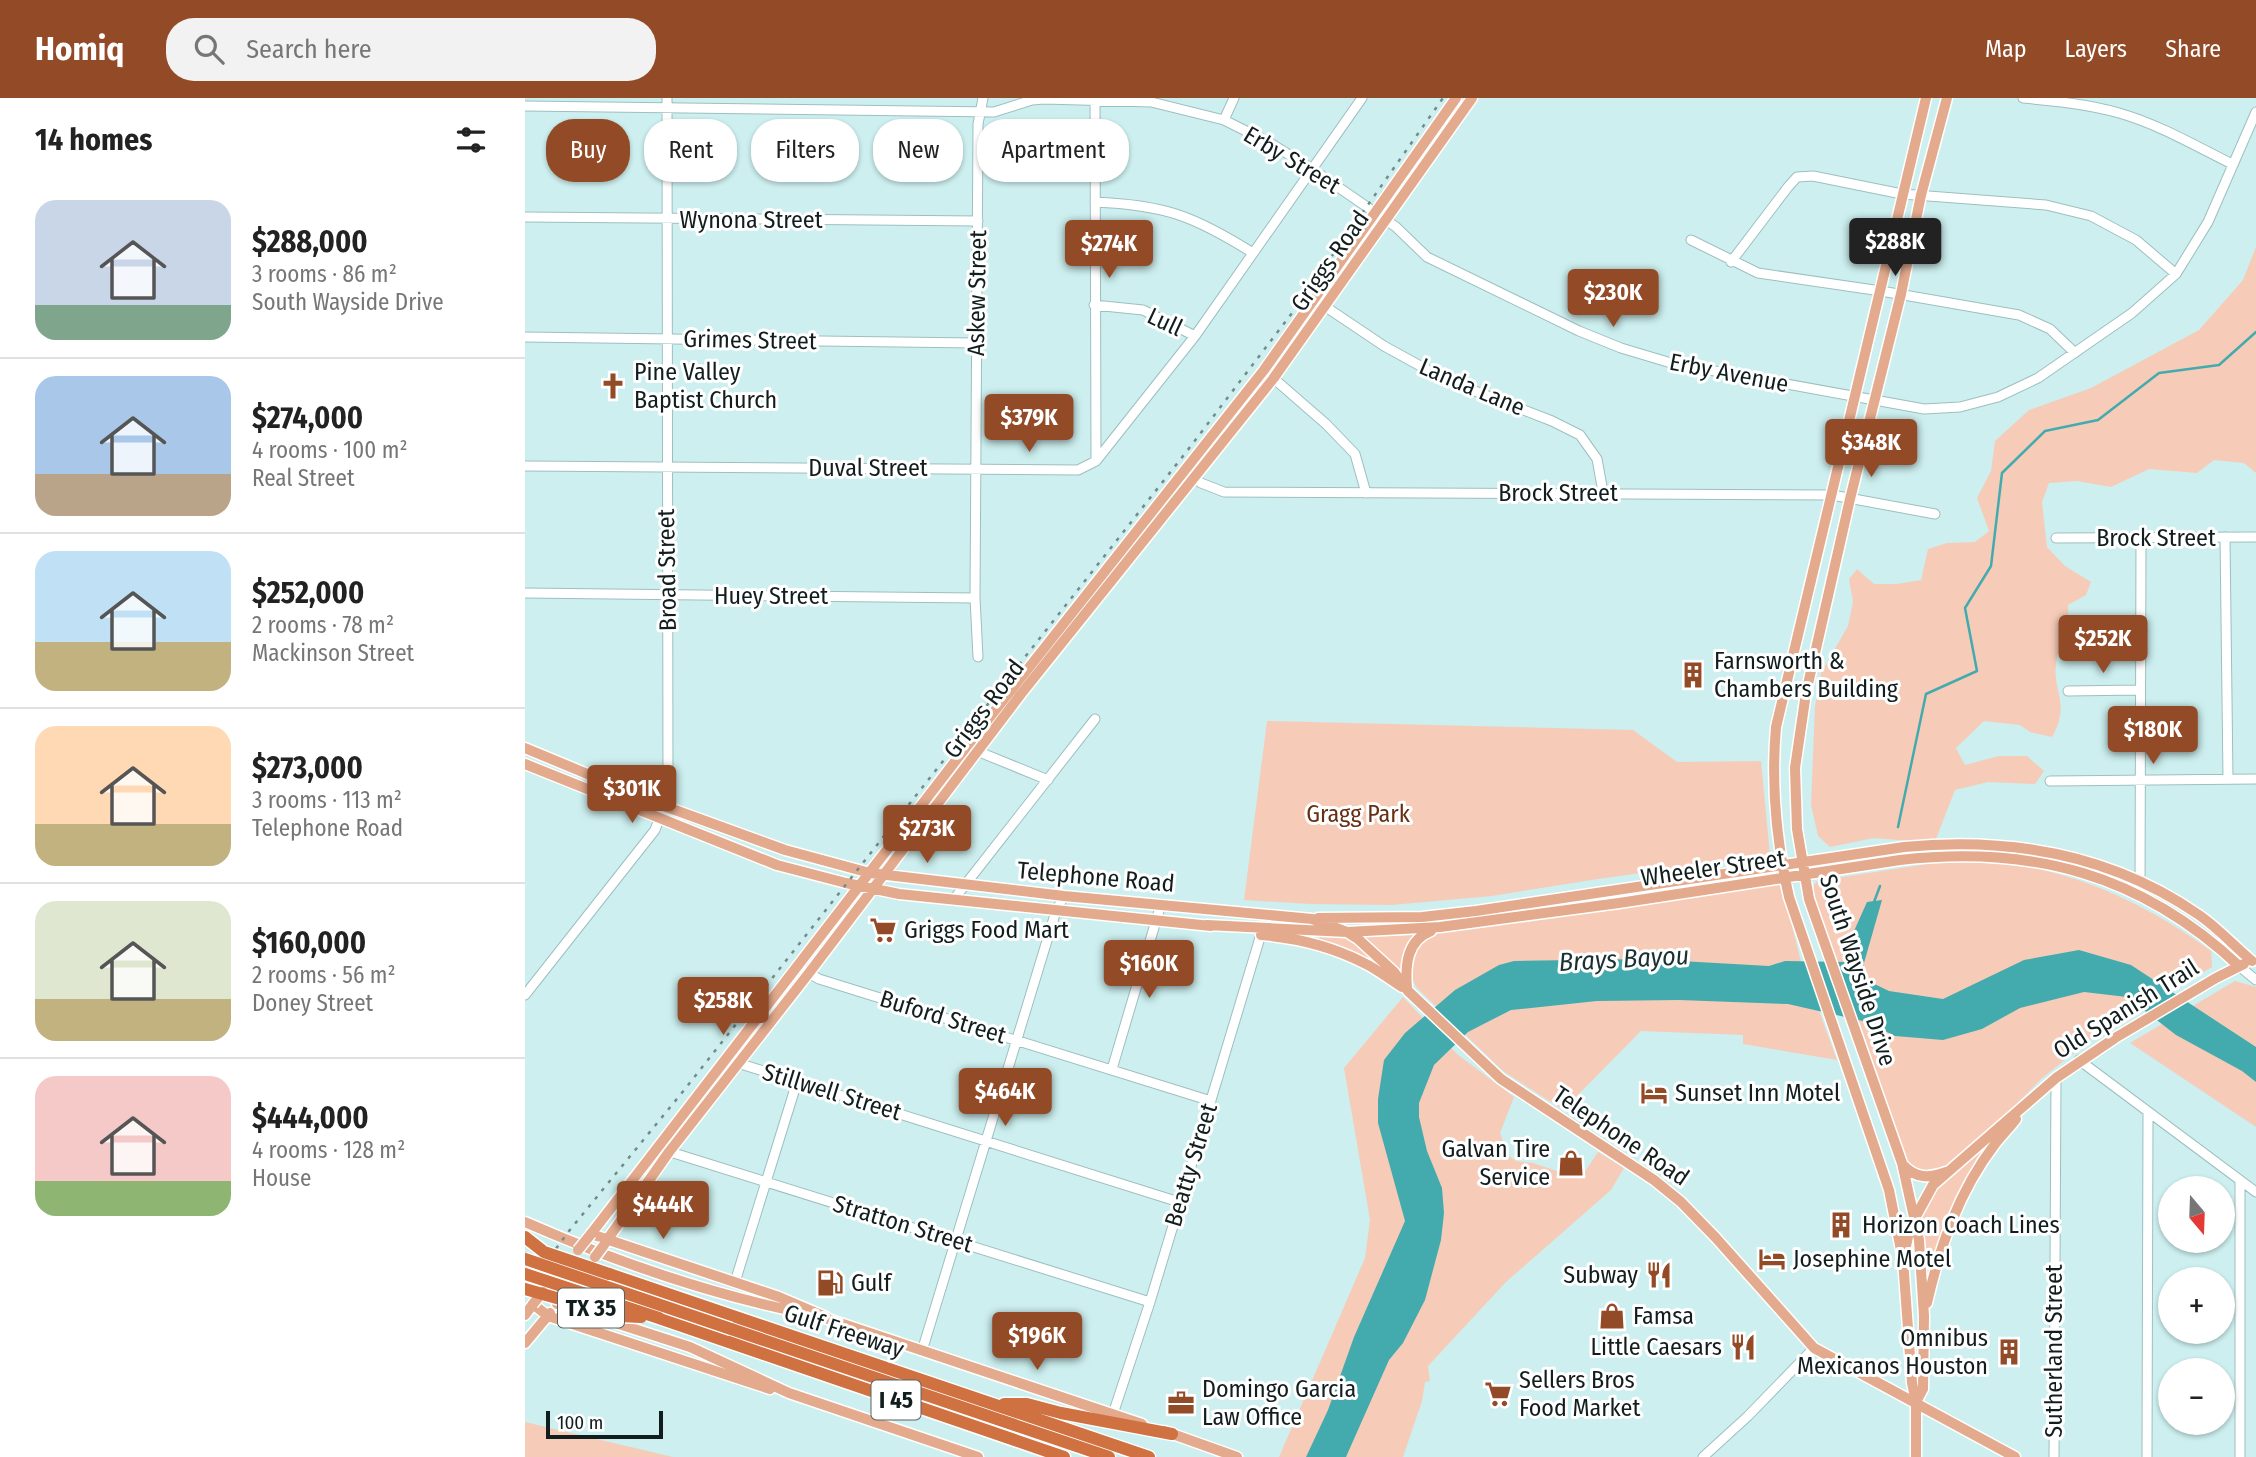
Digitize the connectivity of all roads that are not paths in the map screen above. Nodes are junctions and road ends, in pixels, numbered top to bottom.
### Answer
1 (983, 98) edge
2 (1234, 98) edge
3 (1361, 98) edge
4 (1456, 98) edge
5 (1472, 98) edge
6 (1926, 98) edge
7 (1947, 98) edge
8 (2023, 98) edge
9 (1094, 99) edge
10 (667, 103) edge
11 (525, 106) edge
12 (980, 111) junction
13 (2256, 112) edge
14 (1224, 120) junction
15 (2232, 164) junction
16 (1312, 169) junction
17 (1902, 194) junction
18 (1921, 195) junction
19 (1095, 202) junction
20 (1380, 216) junction
21 (525, 217) edge
22 (666, 219) junction
23 (978, 221) junction
24 (1691, 240) dead end
25 (1253, 253) junction
26 (1731, 262) junction
27 (2176, 274) junction
28 (1881, 291) junction
29 (1901, 294) junction
30 (1314, 299) junction
31 (1094, 305) junction
32 (1325, 306) junction
33 (1195, 336) junction
34 (525, 337) edge
35 (667, 339) junction
36 (976, 343) junction
37 (2075, 353) junction
38 (1263, 370) junction
39 (1273, 379) junction
40 (1856, 398) junction
41 (1874, 401) junction
42 (1096, 461) junction
43 (525, 466) edge
44 (666, 467) junction
45 (977, 469) junction
46 (1185, 472) junction
47 (1195, 479) junction
48 (1603, 492) junction
49 (1366, 493) junction
50 (1832, 495) junction
51 (1850, 499) junction
52 (1935, 514) dead end
53 (2225, 537) junction
54 (2256, 537) edge
55 (2056, 538) dead end
56 (2141, 538) junction
57 (525, 593) edge
58 (667, 596) junction
59 (975, 598) junction
60 (978, 657) dead end
61 (2139, 690) junction
62 (2067, 691) dead end
63 (1095, 719) dead end
64 (525, 748) edge
65 (973, 749) junction
66 (525, 764) edge
67 (1773, 768) junction
68 (1795, 768) junction
69 (2228, 779) junction
70 (2256, 779) edge
71 (1048, 780) junction
72 (2050, 780) dead end
73 (2140, 781) junction
74 (664, 806) junction
75 (659, 819) junction
76 (1940, 850) junction
77 (2049, 851) junction
78 (1802, 863) junction
79 (2048, 863) junction
80 (1782, 865) junction
81 (870, 873) junction
82 (884, 875) junction
83 (1804, 876) junction
84 (1784, 879) junction
85 (2140, 881) junction
86 (966, 885) junction
87 (859, 887) junction
88 (873, 889) junction
89 (2140, 895) junction
90 (1064, 896) junction
91 (954, 899) junction
92 (1161, 904) junction
93 (1056, 911) junction
94 (1267, 914) junction
95 (1312, 919) junction
96 (1157, 922) junction
97 (1440, 927) junction
98 (1262, 931) junction
99 (1347, 932) junction
100 (2254, 961) edge
101 (2239, 966) junction
102 (797, 967) junction
103 (809, 973) junction
104 (2256, 980) edge
105 (1408, 990) junction
106 (525, 995) edge
107 (1017, 1039) junction
108 (725, 1059) junction
109 (2079, 1060) junction
110 (739, 1063) junction
111 (1112, 1069) junction
112 (2056, 1078) junction
113 (797, 1082) junction
114 (1211, 1101) junction
115 (2025, 1107) junction
116 (2148, 1113) junction
117 (986, 1139) junction
118 (656, 1147) junction
119 (669, 1152) junction
120 (1902, 1163) junction
121 (1948, 1171) junction
122 (766, 1181) junction
123 (2240, 1182) junction
124 (2256, 1192) edge
125 (1179, 1202) junction
126 (1914, 1218) junction
127 (525, 1222) edge
128 (591, 1234) junction
129 (525, 1237) edge
130 (956, 1240) junction
131 (606, 1242) junction
132 (525, 1246) edge
133 (544, 1252) junction
134 (525, 1259) edge
135 (1903, 1260) junction
136 (525, 1274) edge
137 (734, 1282) junction
138 (525, 1291) edge
139 (1150, 1301) junction
140 (533, 1304) junction
141 (550, 1313) junction
142 (525, 1315) edge
143 (1924, 1316) junction
144 (826, 1317) junction
145 (659, 1318) junction
146 (732, 1329) junction
147 (525, 1343) edge
148 (1814, 1348) junction
149 (922, 1350) junction
150 (789, 1393) junction
151 (1916, 1402) junction
152 (995, 1404) junction
153 (1113, 1414) junction
154 (1172, 1434) junction
155 (978, 1457) edge
156 (1064, 1457) edge
157 (1109, 1457) edge
158 (1149, 1457) edge
159 (1237, 1457) edge
160 (1703, 1457) edge
161 (1916, 1457) edge
162 (2015, 1457) edge
163 (2054, 1457) edge
164 (2147, 1457) edge
165 (2240, 1457) edge

1 - 12 street, Askew Street
2 - 14 street
3 - 16 street
4 - 20 main road, Griggs Road
5 - 20 main road, Griggs Road
6 - 17 main road, South Wayside Drive
7 - 18 main road, South Wayside Drive
8 - 15 street
9 - 12 street, Erby Street
9 - 14 street, Erby Street
9 - 19 street
10 - 11 street, Erby Street
10 - 12 street, Erby Street
10 - 22 street, Broad Street
12 - 23 street, Askew Street
13 - 15 street, Erby Avenue
14 - 16 street, Erby Street
15 - 27 street, Erby Avenue
16 - 20 street, Erby Street
16 - 25 street
17 - 18 street
17 - 26 street
17 - 28 main road, South Wayside Drive
18 - 27 street
18 - 29 main road, South Wayside Drive
19 - 25 street
19 - 31 street
20 - 30 main road, Griggs Road
20 - 32 main road, Griggs Road
20 - 40 street, Erby Avenue
21 - 22 street, Wynona Street
22 - 23 street, Wynona Street
22 - 35 street, Broad Street
23 - 36 street, Askew Street
24 - 26 street
25 - 33 street
26 - 28 street
27 - 37 street, Erby Avenue
28 - 29 street
28 - 40 main road, South Wayside Drive
29 - 37 street
29 - 41 main road, South Wayside Drive
30 - 32 street, Landa Lane
30 - 38 main road, Griggs Road
31 - 33 street, Lull
31 - 42 street
32 - 39 main road, Griggs Road
32 - 48 street, Landa Lane
33 - 42 street
34 - 35 street, Grimes Street
35 - 36 street, Grimes Street
35 - 44 street, Broad Street
36 - 45 street, Askew Street
37 - 41 street, Erby Avenue
38 - 39 street
38 - 46 main road, Griggs Road
39 - 47 main road, Griggs Road
39 - 49 street
40 - 41 street, Erby Avenue
40 - 50 main road, South Wayside Drive
41 - 51 main road, South Wayside Drive
42 - 45 street, Duval Street
43 - 44 street, Duval Street
44 - 45 street, Duval Street
44 - 58 street, Broad Street
45 - 59 street, Askew Street
46 - 47 street, Brock Street
46 - 65 main road, Griggs Road
47 - 49 street, Brock Street
47 - 65 main road, Griggs Road
48 - 49 street, Brock Street
48 - 50 street, Brock Street
50 - 51 street, Brock Street
50 - 67 main road, South Wayside Drive
51 - 52 street, Brock Street
51 - 68 main road, South Wayside Drive
53 - 54 street, Brock Street
53 - 56 street, Brock Street
53 - 69 street
55 - 56 street, Brock Street
56 - 61 street
57 - 58 street, Huey Street
58 - 59 street, Huey Street
58 - 74 street, Broad Street
59 - 60 street, Askew Street
61 - 62 street
61 - 73 street
63 - 71 street
64 - 74 main road, Telephone Road
65 - 71 street
65 - 81 main road, Griggs Road
65 - 82 main road, Griggs Road
66 - 75 main road, Telephone Road
67 - 68 main road
67 - 80 main road, South Wayside Drive
68 - 78 main road, South Wayside Drive
69 - 70 street
69 - 73 street
71 - 86 street
72 - 73 street
73 - 85 street
74 - 75 street, Broad Street
74 - 81 main road, Telephone Road
75 - 87 main road, Telephone Road
75 - 106 street, Broad Street
76 - 77 main road, Wheeler Street
76 - 78 main road, Wheeler Street
76 - 79 main road, Wheeler Street
76 - 83 main road, Wheeler Street
77 - 79 main road
77 - 85 main road, Wheeler Street
78 - 80 main road, Wheeler Street
78 - 83 main road, South Wayside Drive
79 - 89 main road, Wheeler Street
80 - 84 main road, South Wayside Drive
80 - 95 main road, Wheeler Street
81 - 82 main road, Telephone Road
81 - 87 main road, Griggs Road
82 - 86 main road, Telephone Road
82 - 88 main road, Griggs Road
83 - 84 main road, Wheeler Street
83 - 120 main road, South Wayside Drive
84 - 97 main road, Wheeler Street
84 - 135 main road, South Wayside Drive
85 - 89 street
85 - 100 main road, Wheeler Street
86 - 90 main road, Telephone Road
86 - 91 street
87 - 88 main road, Telephone Road
87 - 102 main road, Griggs Road
88 - 91 main road, Telephone Road
88 - 103 main road, Griggs Road
89 - 101 main road, Wheeler Street
90 - 92 main road, Telephone Road
90 - 93 street
91 - 93 main road, Telephone Road
92 - 94 main road, Telephone Road
92 - 96 street
93 - 96 main road, Telephone Road
93 - 107 street
94 - 95 main road, Telephone Road
94 - 98 street, Beatty Street
95 - 99 main road, Telephone Road
96 - 98 main road, Telephone Road
96 - 111 street
97 - 99 main road, Wheeler Street
97 - 105 main road
98 - 99 main road, Wheeler Street
98 - 105 main road, Telephone Road
98 - 114 street, Beatty Street
99 - 105 main road, Telephone Road
100 - 101 main road, Old Spanish Trail
101 - 104 street
101 - 109 main road, Old Spanish Trail
102 - 103 street, Buford Street
102 - 108 main road, Griggs Road
103 - 107 street, Buford Street
103 - 110 main road, Griggs Road
105 - 148 main road, Telephone Road
107 - 111 street, Buford Street
107 - 117 street
108 - 110 street, Stillwell Street
108 - 118 main road, Griggs Road
109 - 112 main road, Old Spanish Trail
109 - 116 street
110 - 113 street, Stillwell Street
110 - 119 main road, Griggs Road
111 - 114 street, Buford Street
112 - 115 main road, Old Spanish Trail
112 - 163 street, Sutherland Street
113 - 117 street, Stillwell Street
113 - 122 street
114 - 125 street, Beatty Street
115 - 121 main road, Old Spanish Trail
115 - 143 main road, Old Spanish Trail
116 - 123 street
116 - 164 street
117 - 125 street, Stillwell Street
117 - 130 street
118 - 119 street, Stratton Street
118 - 128 main road, Griggs Road
119 - 122 street, Stratton Street
119 - 131 main road, Griggs Road
120 - 121 main road
120 - 126 main road, South Wayside Drive
121 - 126 main road, Old Spanish Trail
122 - 130 street, Stratton Street
122 - 137 street
123 - 124 street
123 - 165 street
125 - 139 street, Beatty Street
126 - 135 main road, Old Spanish Trail
126 - 143 main road, South Wayside Drive
127 - 144 main road
128 - 131 main road
128 - 140 main road, Griggs Road, bridge
129 - 133 highway
130 - 139 street, Stratton Street
130 - 149 street
131 - 137 main road
131 - 141 main road, Griggs Road, bridge
132 - 133 highway, Gulf Freeway / I 45
133 - 146 highway, Gulf Freeway / I 45, bridge
134 - 146 highway, Gulf Freeway, bridge
135 - 151 main road, South Wayside Drive
136 - 145 highway, Gulf Freeway / I 45, bridge
137 - 144 main road
138 - 145 highway, TX 35, bridge
138 - 150 main road
139 - 153 street, Beatty Street
140 - 141 main road
140 - 142 main road, Griggs Road
141 - 147 main road, Griggs Road
141 - 150 main road
143 - 151 main road, South Wayside Drive
144 - 149 main road
145 - 146 highway, Gulf Freeway / I 45
146 - 152 highway, Gulf Freeway / I 45
146 - 156 highway, Gulf Freeway / I 45
146 - 157 highway, Gulf Freeway
148 - 151 main road, Telephone Road
148 - 160 street
149 - 153 main road
150 - 155 main road
151 - 161 main road, South Wayside Drive
151 - 162 main road, Telephone Road
152 - 154 highway
152 - 158 highway, Gulf Freeway / I 45
153 - 154 main road
154 - 159 main road

